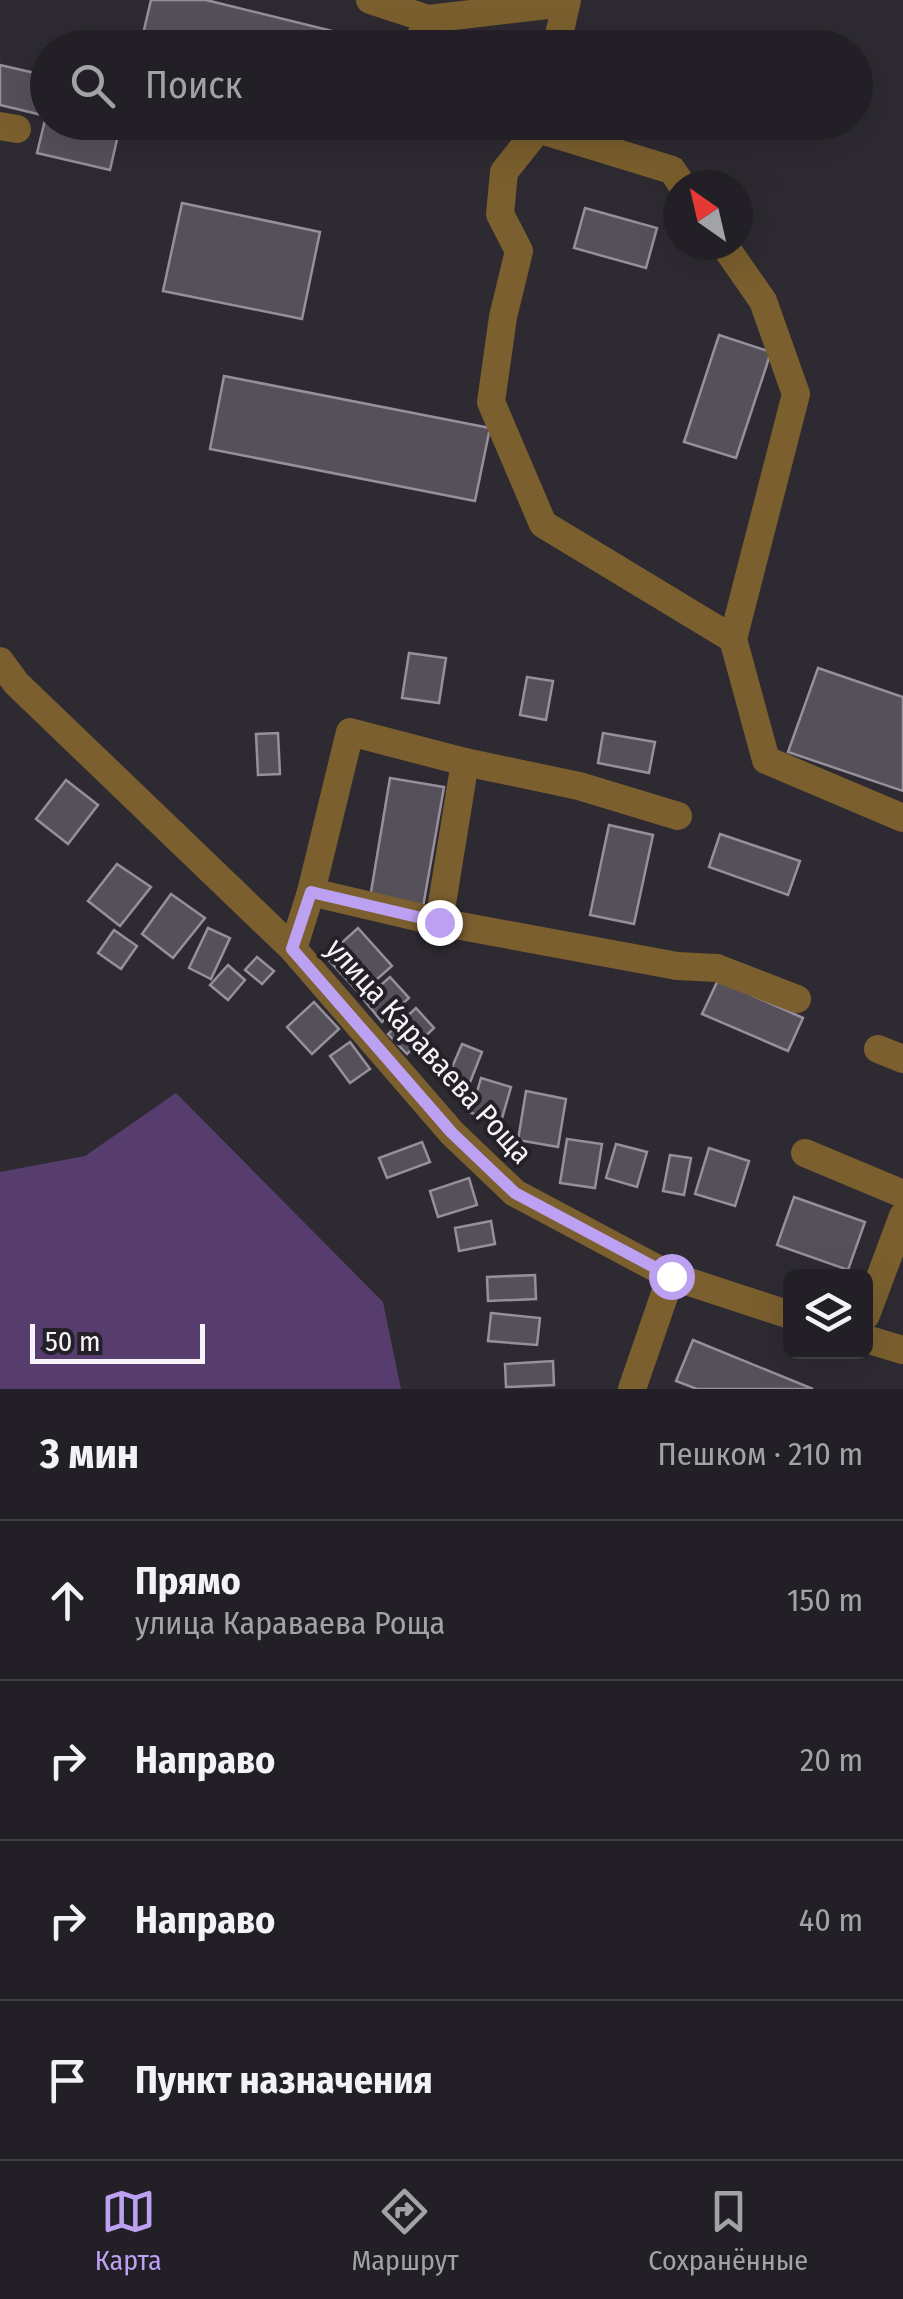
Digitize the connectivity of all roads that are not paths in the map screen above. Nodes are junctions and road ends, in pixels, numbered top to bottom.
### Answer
1 (370, 0) edge
2 (566, 1) edge
3 (428, 20) junction
4 (424, 30) edge
5 (560, 30) edge
6 (528, 140) edge
7 (581, 140) edge
8 (672, 170) edge
9 (734, 260) edge
10 (733, 639) junction
11 (0, 661) edge
12 (465, 762) junction
13 (678, 816) dead end
14 (903, 818) edge
15 (311, 892) junction
16 (439, 922) junction
17 (292, 949) junction
18 (797, 999) dead end
19 (805, 1153) dead end
20 (903, 1194) edge
21 (903, 1216) edge
22 (671, 1276) junction
23 (873, 1297) edge
24 (783, 1313) edge
25 (873, 1342) edge
26 (903, 1350) edge
27 (632, 1389) edge

1 - 3 street
2 - 3 street
2 - 5 street
3 - 4 street
6 - 10 street
7 - 8 street
9 - 10 street
10 - 14 street
11 - 17 street, улица Караваева Роща
12 - 13 street
12 - 15 street
12 - 16 street
15 - 16 street
15 - 17 street
16 - 18 street
17 - 22 street, улица Караваева Роща
19 - 20 street
21 - 23 street
22 - 24 street, улица Караваева Роща
22 - 27 street
25 - 26 street

